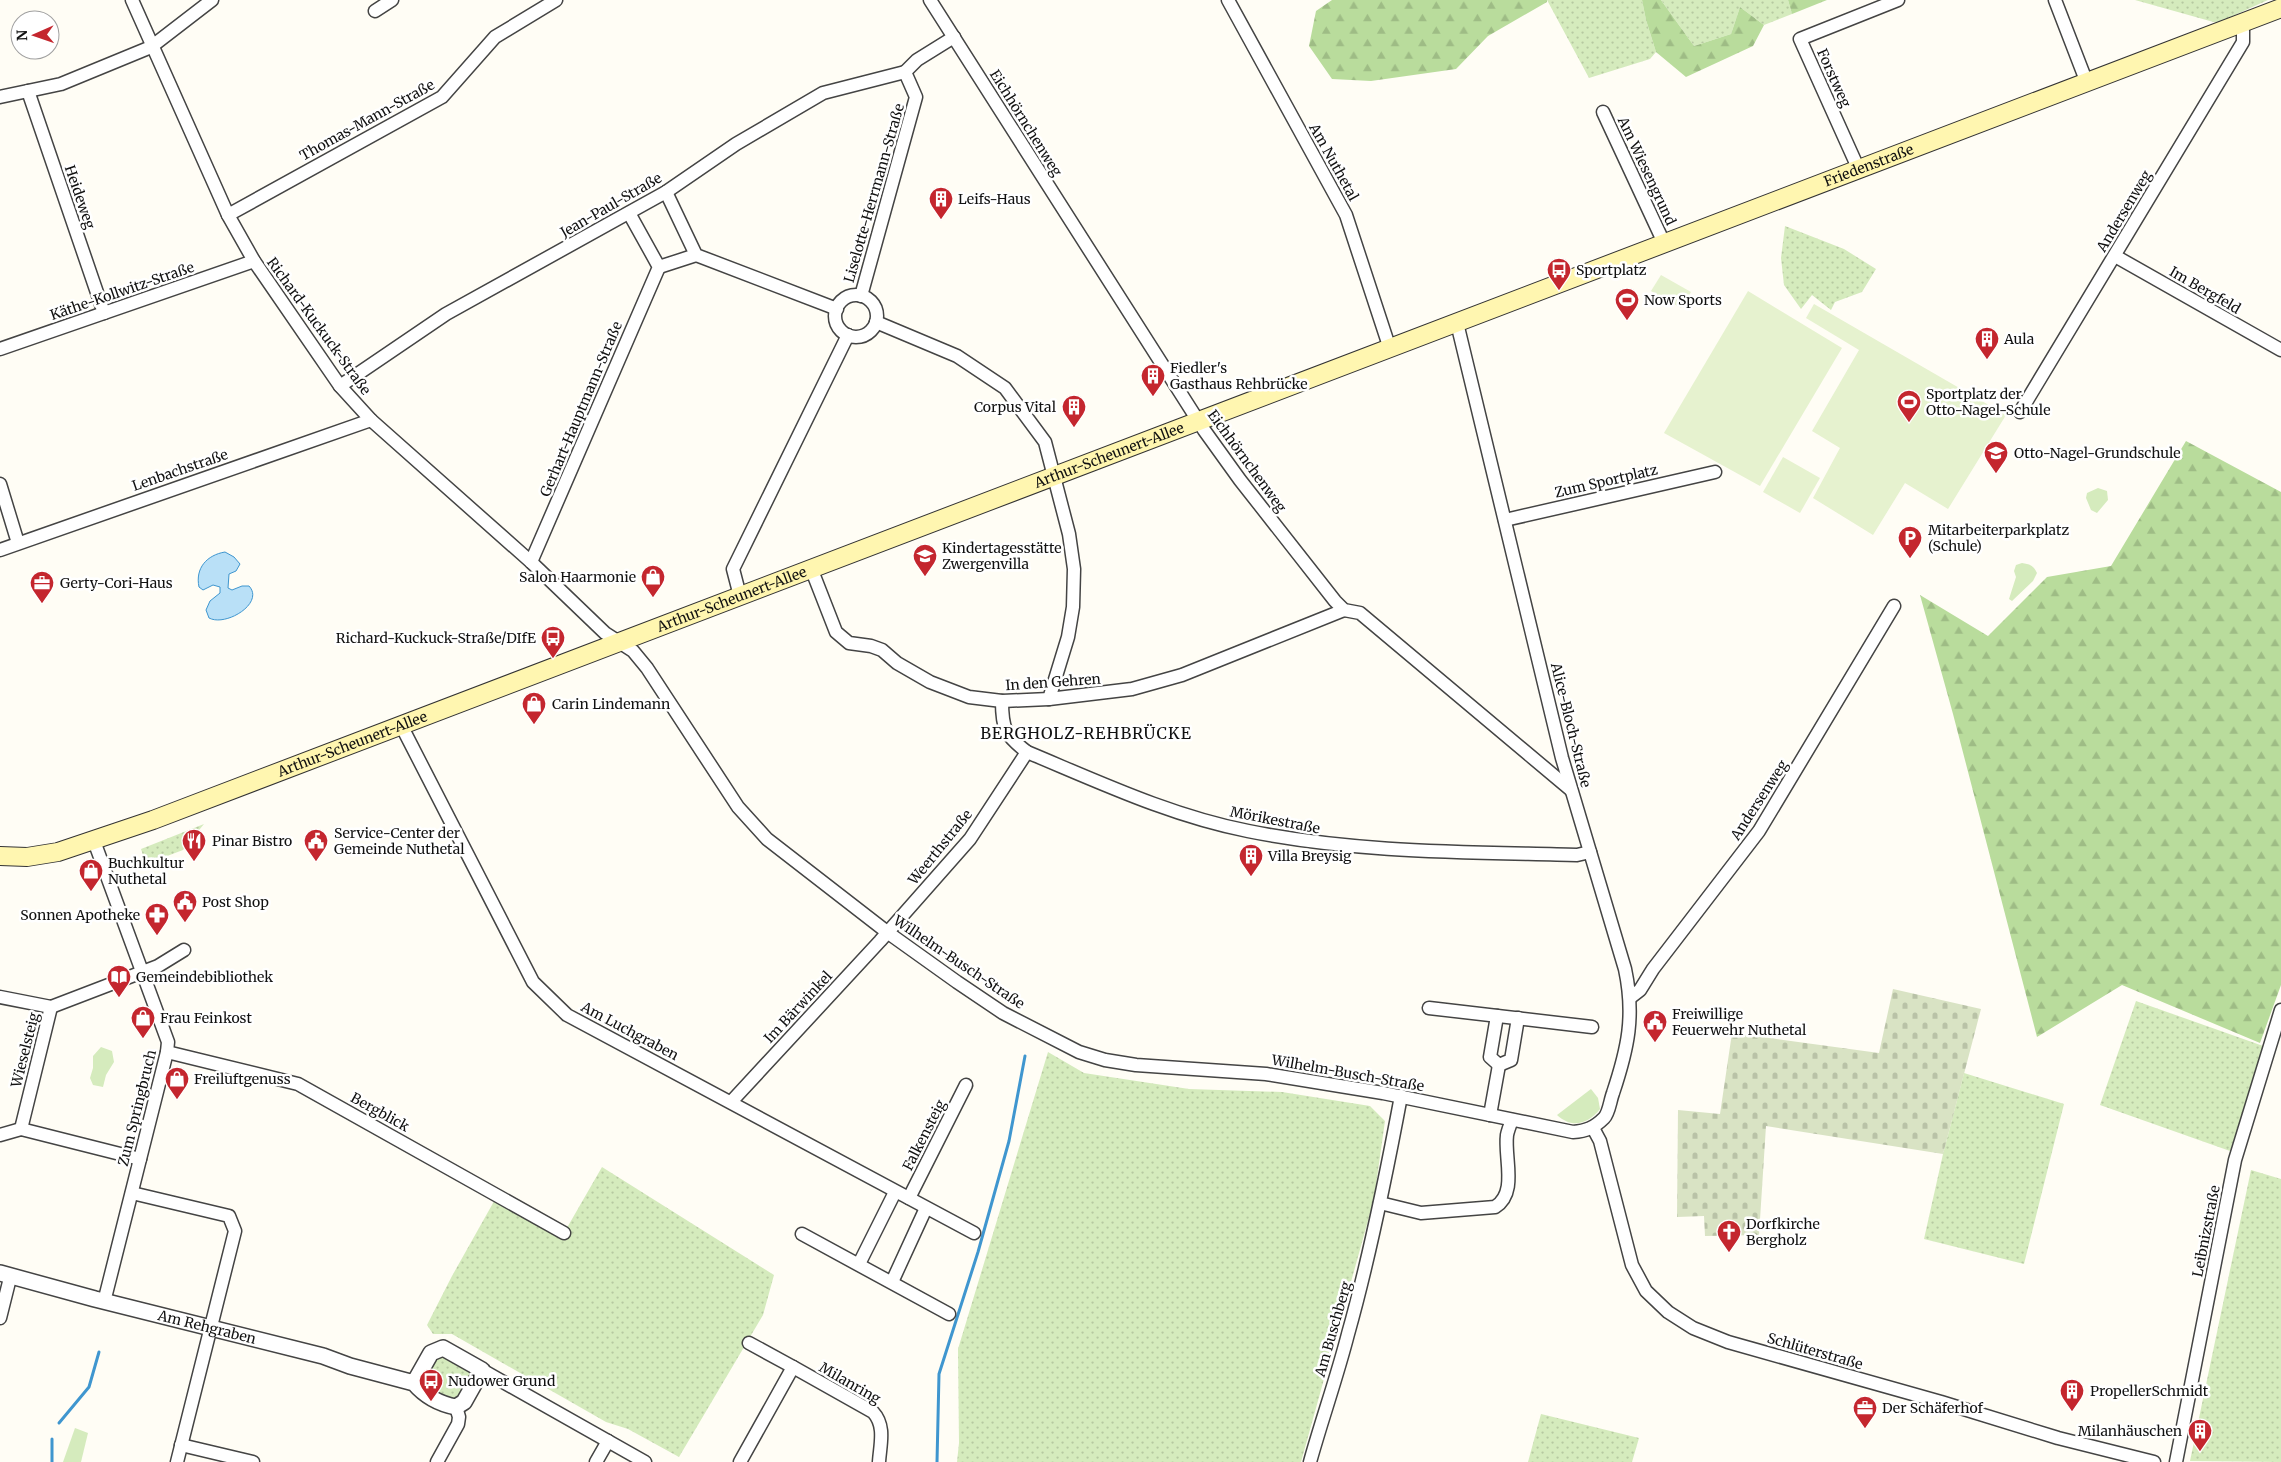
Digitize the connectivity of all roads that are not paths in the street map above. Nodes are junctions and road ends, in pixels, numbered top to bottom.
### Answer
1 (132, 0) edge
2 (212, 0) edge
3 (392, 0) edge
4 (556, 0) edge
5 (930, 0) edge
6 (1228, 0) edge
7 (1898, 0) edge
8 (2055, 0) edge
9 (2281, 8) edge
10 (375, 11) dead end
11 (2240, 24) junction
12 (954, 37) junction
13 (151, 47) junction
14 (905, 72) junction
15 (2087, 83) junction
16 (28, 91) junction
17 (0, 97) edge
18 (1603, 112) dead end
19 (1859, 170) junction
20 (666, 192) junction
21 (629, 213) junction
22 (228, 214) junction
23 (1664, 243) junction
24 (696, 255) junction
25 (2115, 256) junction
26 (254, 261) junction
27 (659, 267) junction
28 (861, 296) junction
29 (837, 309) junction
30 (104, 313) junction
31 (876, 322) junction
32 (1457, 323) junction
33 (848, 335) junction
34 (0, 348) edge
35 (1390, 349) junction
36 (2281, 350) edge
37 (340, 386) junction
38 (2020, 412) dead end
39 (371, 420) junction
40 (1198, 421) junction
41 (1714, 472) dead end
42 (1056, 477) junction
43 (0, 484) edge
44 (1505, 520) junction
45 (18, 543) junction
46 (0, 550) edge
47 (531, 562) junction
48 (811, 568) junction
49 (740, 596) junction
50 (1894, 606) dead end
51 (1344, 610) junction
52 (619, 641) junction
53 (1049, 699) junction
54 (1002, 701) junction
55 (401, 725) junction
56 (1027, 752) junction
57 (1572, 791) junction
58 (94, 842) junction
59 (1590, 852) junction
60 (0, 856) edge
61 (887, 932) junction
62 (184, 950) dead end
63 (143, 972) junction
64 (0, 997) edge
65 (1631, 997) junction
66 (51, 1007) junction
67 (1429, 1008) dead end
68 (2281, 1010) edge
69 (1496, 1016) junction
70 (1518, 1018) junction
71 (1592, 1027) dead end
72 (167, 1052) junction
73 (1499, 1065) junction
74 (966, 1085) dead end
75 (1401, 1096) junction
76 (731, 1102) junction
77 (1490, 1115) junction
78 (1512, 1120) junction
79 (1593, 1128) junction
80 (21, 1129) junction
81 (0, 1135) edge
82 (140, 1159) junction
83 (896, 1192) junction
84 (132, 1193) junction
85 (908, 1198) junction
86 (1380, 1203) junction
87 (926, 1208) junction
88 (564, 1233) dead end
89 (974, 1233) dead end
90 (802, 1234) dead end
91 (859, 1264) junction
92 (5, 1276) edge
93 (892, 1282) junction
94 (104, 1302) junction
95 (949, 1314) dead end
96 (0, 1318) edge
97 (212, 1328) junction
98 (750, 1343) dead end
99 (793, 1367) junction
100 (482, 1370) junction
101 (414, 1383) junction
102 (456, 1407) junction
103 (608, 1440) junction
104 (182, 1445) junction
105 (177, 1462) edge
106 (253, 1462) edge
107 (438, 1462) edge
108 (596, 1462) edge
109 (645, 1462) edge
110 (740, 1462) edge
111 (879, 1462) edge
112 (1310, 1462) edge
113 (2154, 1462) edge
114 (2176, 1462) edge

1 - 13 street, Richard-Kuckuck-Straße
2 - 13 street
3 - 10 street
4 - 22 street, Thomas-Mann-Straße
5 - 12 street, Eichhörnchenweg
6 - 35 street, Am Nuthetal
7 - 19 street, Forstweg
8 - 15 street
9 - 11 main road, Friedenstraße
11 - 15 main road, Friedenstraße
11 - 25 street, Andersenweg
12 - 14 street
12 - 40 street, Eichhörnchenweg
13 - 16 street
13 - 22 street, Richard-Kuckuck-Straße
14 - 20 street, Jean-Paul-Straße
14 - 28 street, Liselotte-Herrmann-Straße
15 - 19 main road, Friedenstraße
16 - 17 street
16 - 30 street, Heideweg
18 - 23 street, Am Wiesengrund
19 - 23 main road, Friedenstraße
20 - 21 street, Jean-Paul-Straße
20 - 24 street
21 - 27 street
21 - 37 street, Jean-Paul-Straße
22 - 26 street, Richard-Kuckuck-Straße
23 - 32 main road, Friedenstraße
24 - 27 street
24 - 29 street
25 - 36 street, Im Bergfeld
25 - 38 street, Andersenweg
26 - 30 street, Käthe-Kollwitz-Straße
26 - 37 street, Richard-Kuckuck-Straße
27 - 47 street, Gerhart-Hauptmann-Straße
28 - 29 street
28 - 31 street
29 - 33 street
30 - 34 street, Käthe-Kollwitz-Straße
31 - 33 street
31 - 42 street
32 - 35 main road, Arthur-Scheunert-Allee
32 - 44 street, Alice-Bloch-Straße
33 - 49 street
35 - 40 main road, Arthur-Scheunert-Allee
37 - 39 street, Richard-Kuckuck-Straße
39 - 45 street, Lenbachstraße
39 - 47 street, Richard-Kuckuck-Straße
40 - 42 main road, Arthur-Scheunert-Allee
40 - 51 street, Eichhörnchenweg
41 - 44 street, Zum Sportplatz
42 - 48 main road, Arthur-Scheunert-Allee
42 - 53 street
43 - 45 street
44 - 57 street, Alice-Bloch-Straße
45 - 46 street, Lenbachstraße
47 - 52 street, Richard-Kuckuck-Straße
48 - 49 main road, Arthur-Scheunert-Allee
48 - 54 street, In den Gehren
49 - 52 main road, Arthur-Scheunert-Allee
50 - 65 street, Andersenweg
51 - 53 street, In den Gehren
51 - 57 street
52 - 55 main road, Arthur-Scheunert-Allee
52 - 61 street, Wilhelm-Busch-Straße
53 - 54 street, In den Gehren
54 - 56 street, Mörikestraße
55 - 58 main road, Arthur-Scheunert-Allee
55 - 76 street, Am Luchgraben
56 - 59 street, Mörikestraße
56 - 61 street, Weerthstraße
57 - 59 street, Alice-Bloch-Straße
58 - 60 main road, Arthur-Scheunert-Allee
58 - 63 street, Zum Springbruch
59 - 65 street, Alice-Bloch-Straße
61 - 75 street, Wilhelm-Busch-Straße
61 - 76 street, Im Bärwinkel
62 - 63 street
63 - 66 street
63 - 72 street, Zum Springbruch
64 - 66 street
65 - 79 street, Alice-Bloch-Straße
66 - 80 street, Wieselsteig
67 - 69 street
68 - 114 street, Leibnizstraße
69 - 70 street
69 - 73 street
70 - 71 street
70 - 73 street
72 - 82 street, Zum Springbruch
72 - 88 street, Bergblick
73 - 77 street
74 - 85 street, Falkensteig
75 - 77 street, Wilhelm-Busch-Straße
75 - 86 street, Am Buschberg
76 - 83 street, Am Luchgraben
77 - 78 street, Wilhelm-Busch-Straße
78 - 79 street, Wilhelm-Busch-Straße
78 - 86 street
79 - 113 street, Schlüterstraße
80 - 81 street
80 - 82 street
82 - 84 street, Zum Springbruch
83 - 85 street, Am Luchgraben
83 - 91 street
84 - 94 street, Zum Springbruch
84 - 97 street
85 - 87 street, Am Luchgraben
86 - 112 street, Am Buschberg
87 - 89 street, Am Luchgraben
87 - 93 street
90 - 91 street
91 - 93 street
92 - 94 street, Am Rehgraben
92 - 96 street
93 - 95 street
94 - 97 street, Am Rehgraben
97 - 101 street, Am Rehgraben
97 - 104 street
98 - 99 street, Milanring
99 - 110 street
99 - 111 street, Milanring
100 - 101 street
100 - 102 street
100 - 103 street
101 - 102 street, Am Rehgraben
102 - 107 street
103 - 108 street
103 - 109 street
104 - 105 street
104 - 106 street

